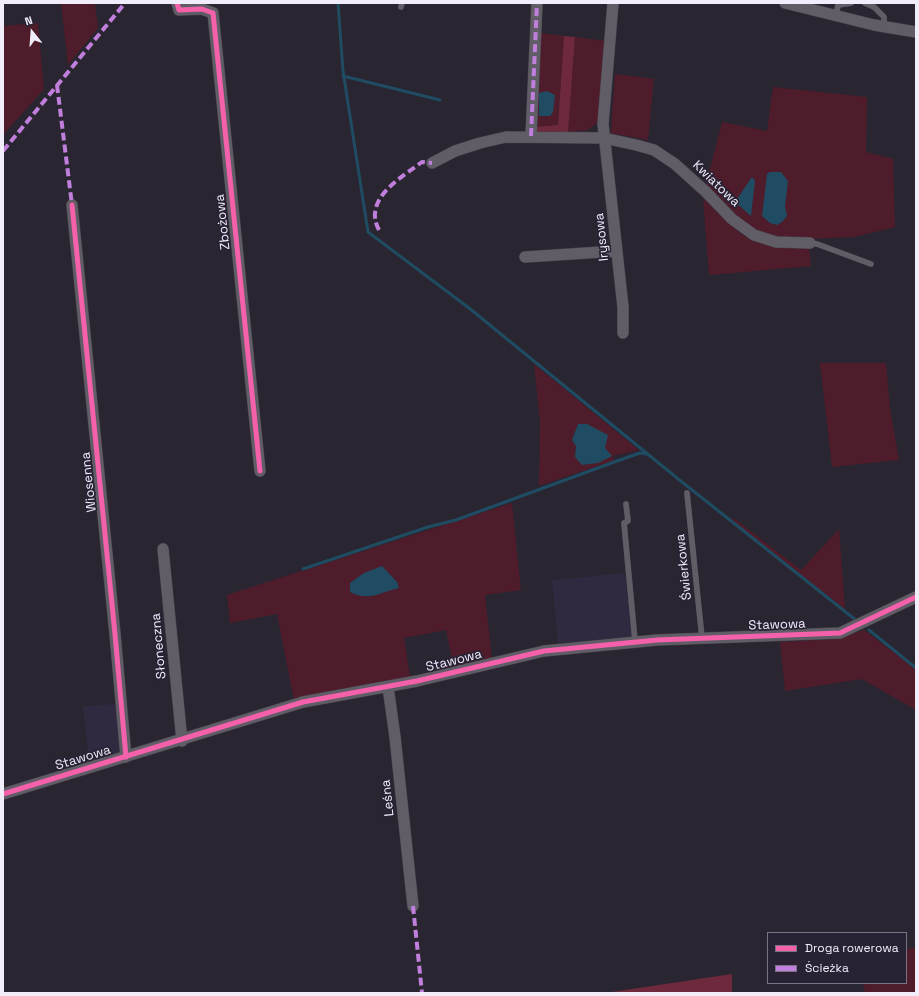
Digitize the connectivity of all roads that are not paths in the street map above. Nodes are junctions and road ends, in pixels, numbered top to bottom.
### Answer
1 (178, 3) edge
2 (537, 3) edge
3 (613, 3) edge
4 (787, 3) edge
5 (851, 3) edge
6 (865, 3) edge
7 (836, 16) junction
8 (884, 26) junction
9 (916, 31) edge
10 (531, 136) junction
11 (604, 138) junction
12 (432, 163) dead end
13 (72, 205) dead end
14 (810, 243) joint
15 (617, 251) junction
16 (525, 257) dead end
17 (871, 264) dead end
18 (623, 333) dead end
19 (260, 471) dead end
20 (687, 493) dead end
21 (626, 504) dead end
22 (163, 549) dead end
23 (916, 597) edge
24 (702, 638) junction
25 (635, 641) junction
26 (388, 687) junction
27 (182, 741) junction
28 (126, 757) junction
29 (3, 794) edge
30 (413, 906) dead end

1 - 19 street, Zbożowa
2 - 10 street
3 - 11 street
4 - 7 street
5 - 7 lane
6 - 8 lane
7 - 8 street
8 - 9 street
10 - 11 street, Kwiatowa
10 - 12 street, Kwiatowa
11 - 14 street, Kwiatowa
11 - 15 street, Irysowa
13 - 28 street, Wiosenna
14 - 17 lane
15 - 16 street
15 - 18 street, Irysowa
20 - 24 lane, Świerkowa
21 - 25 lane
22 - 27 street, Słoneczna
23 - 24 street, Stawowa
24 - 25 street, Stawowa
25 - 26 street, Stawowa
26 - 27 street, Stawowa
26 - 30 street, Leśna
27 - 28 street, Stawowa
28 - 29 street, Stawowa

